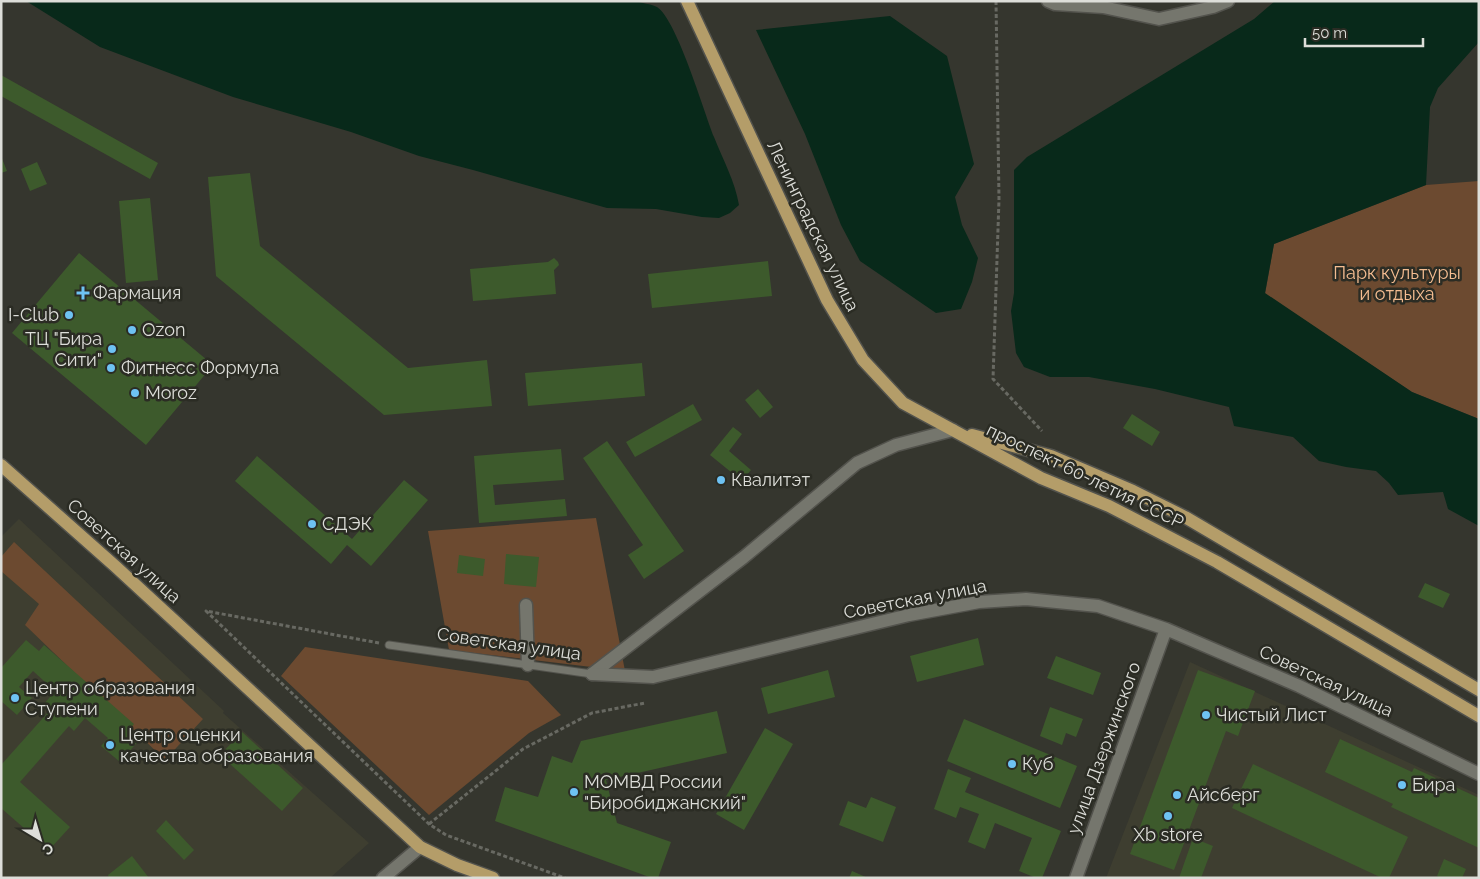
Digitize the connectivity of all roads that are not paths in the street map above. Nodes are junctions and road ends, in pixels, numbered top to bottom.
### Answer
1 (687, 1) edge
2 (1048, 1) edge
3 (1228, 1) edge
4 (953, 430) junction
5 (1, 465) edge
6 (1228, 542) junction
7 (1217, 562) junction
8 (526, 604) dead end
9 (1166, 629) junction
10 (389, 645) road end
11 (528, 664) junction
12 (592, 674) junction
13 (1479, 690) edge
14 (1479, 716) edge
15 (1479, 774) edge
16 (420, 847) junction
17 (383, 878) edge
18 (493, 878) edge
19 (1076, 878) edge

1 - 4 main road, Ленинградская улица
2 - 3 main road
4 - 6 main road, проспект 60-летия СССР
4 - 7 main road, проспект 60-летия СССР
4 - 12 main road
5 - 16 main road, Советская улица
6 - 7 main road
6 - 13 main road, проспект 60-летия СССР
7 - 14 main road, проспект 60-летия СССР
8 - 11 main road
9 - 12 main road, Советская улица
9 - 15 main road, Советская улица
9 - 19 main road, улица Дзержинского
10 - 11 lane, Советская улица
11 - 12 lane, Советская улица
16 - 17 main road
16 - 18 main road, Советская улица

